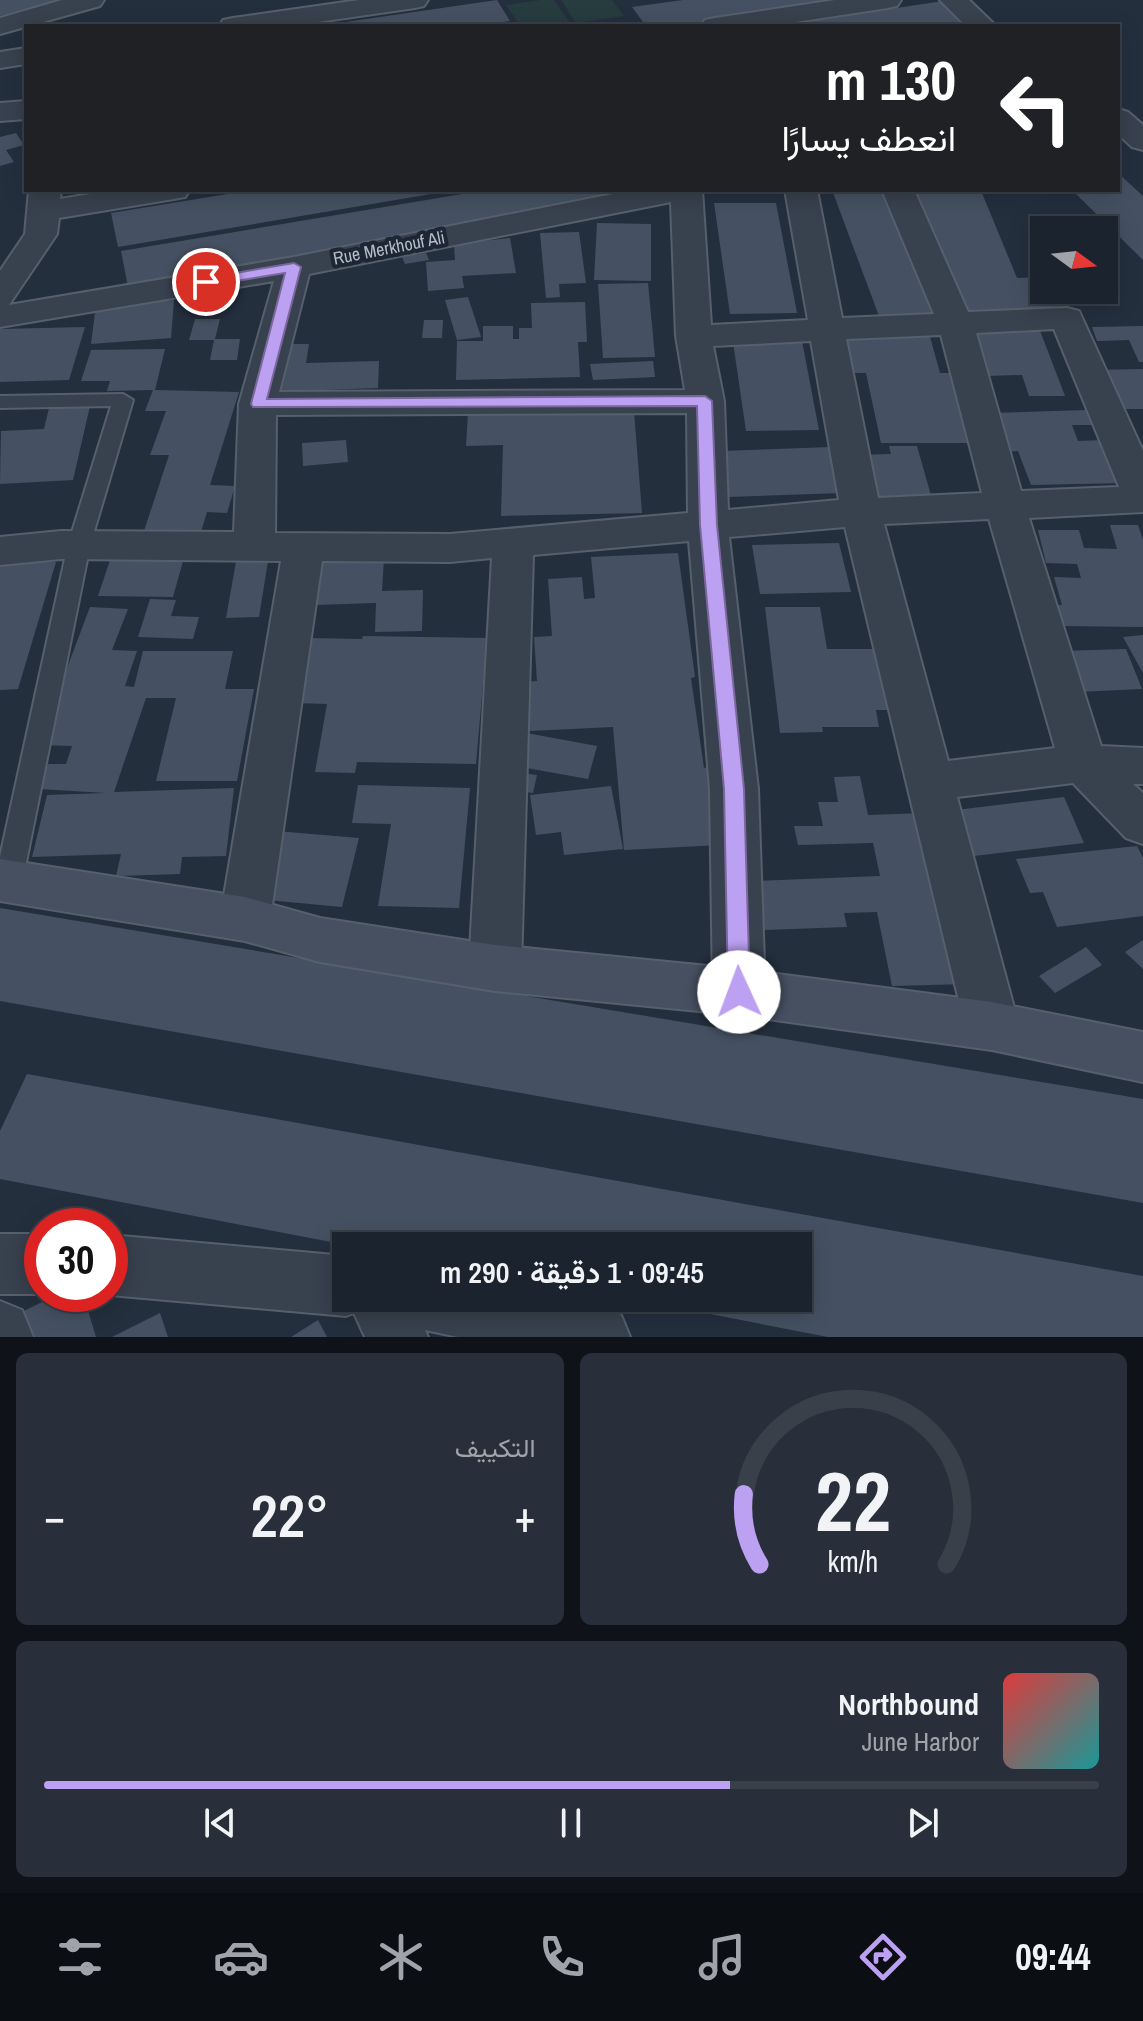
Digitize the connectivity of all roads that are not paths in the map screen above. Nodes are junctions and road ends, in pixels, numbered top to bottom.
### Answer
1 (91, 0) edge
2 (415, 0) edge
3 (888, 0) edge
4 (953, 0) edge
5 (247, 24) edge
6 (728, 24) edge
7 (980, 24) edge
8 (0, 26) edge
9 (24, 56) edge
10 (0, 60) edge
11 (24, 110) edge
12 (0, 112) edge
13 (1120, 120) edge
14 (1143, 141) edge
15 (1120, 152) edge
16 (1143, 173) edge
17 (148, 192) edge
18 (674, 192) edge
19 (684, 192) edge
20 (801, 192) edge
21 (899, 192) edge
22 (44, 200) edge
23 (294, 267) junction
24 (0, 297) edge
25 (0, 317) edge
26 (956, 324) junction
27 (828, 329) junction
28 (694, 336) junction
29 (705, 401) junction
30 (0, 402) edge
31 (258, 404) junction
32 (1143, 498) edge
33 (1005, 505) junction
34 (861, 512) junction
35 (708, 525) junction
36 (79, 545) junction
37 (513, 545) junction
38 (254, 547) junction
39 (304, 547) junction
40 (0, 551) edge
41 (1083, 763) junction
42 (1143, 766) edge
43 (930, 782) junction
44 (1143, 824) edge
45 (4, 881) edge
46 (245, 919) junction
47 (495, 968) junction
48 (739, 992) junction
49 (992, 1026) junction
50 (1143, 1057) edge
51 (0, 1264) edge
52 (24, 1264) edge
53 (128, 1267) edge
54 (332, 1285) edge
55 (385, 1312) edge
56 (483, 1312) edge
57 (397, 1337) edge
58 (599, 1337) edge

1 - 8 street
2 - 5 street
3 - 6 street
4 - 7 street
9 - 10 street
11 - 12 street
13 - 14 street
15 - 16 street
17 - 22 street
18 - 23 street, Rue Merkhouf Ali
19 - 28 street
20 - 27 street
21 - 26 street
22 - 24 street
23 - 25 street, Rue Merkhouf Ali
23 - 31 street
26 - 27 street
26 - 32 street
26 - 33 street
27 - 28 street
27 - 34 street
28 - 29 street
29 - 31 street
29 - 35 street
30 - 36 lane
31 - 38 street
32 - 33 street
33 - 34 street
33 - 41 street
34 - 35 street
34 - 43 street
35 - 37 street
35 - 48 street
36 - 38 street
36 - 40 street
36 - 45 lane
37 - 39 street
37 - 47 street
38 - 39 street
39 - 46 street
41 - 42 street
41 - 43 street
41 - 44 street
43 - 49 street
45 - 46 street
46 - 47 street
47 - 48 street
48 - 49 street
49 - 50 street
51 - 52 street
53 - 54 street
55 - 57 street
56 - 58 street

